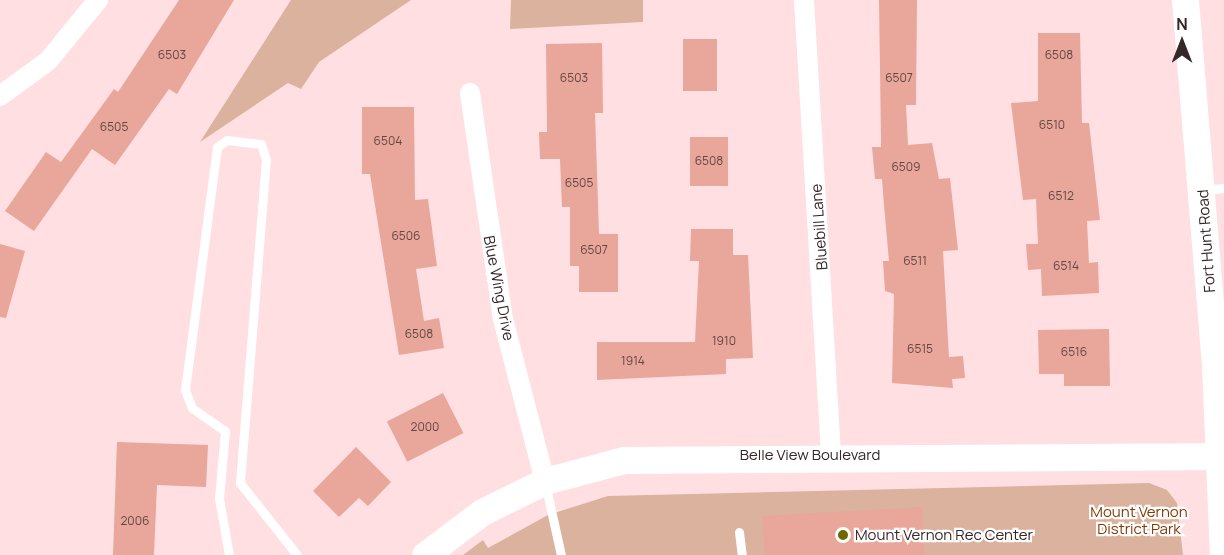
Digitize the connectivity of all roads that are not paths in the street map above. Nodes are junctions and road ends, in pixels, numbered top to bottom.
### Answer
1 (98, 0) edge
2 (804, 0) edge
3 (1185, 0) edge
4 (470, 93) dead end
5 (0, 96) edge
6 (1213, 189) edge
7 (831, 455) junction
8 (1222, 457) edge
9 (545, 481) junction
10 (739, 532) dead end
11 (229, 555) edge
12 (297, 555) edge
13 (425, 555) edge
14 (561, 555) edge
15 (742, 555) edge
16 (1223, 555) edge

1 - 5 street
2 - 7 street, Bluebill Lane
3 - 6 main road, Fort Hunt Road
4 - 9 street, Blue Wing Drive
6 - 8 main road, Fort Hunt Road
7 - 8 main road, Belle View Boulevard
7 - 9 main road, Belle View Boulevard
8 - 16 main road, Fort Hunt Road
9 - 13 main road, Belle View Boulevard
9 - 14 lane
10 - 15 lane
11 - 12 lane

